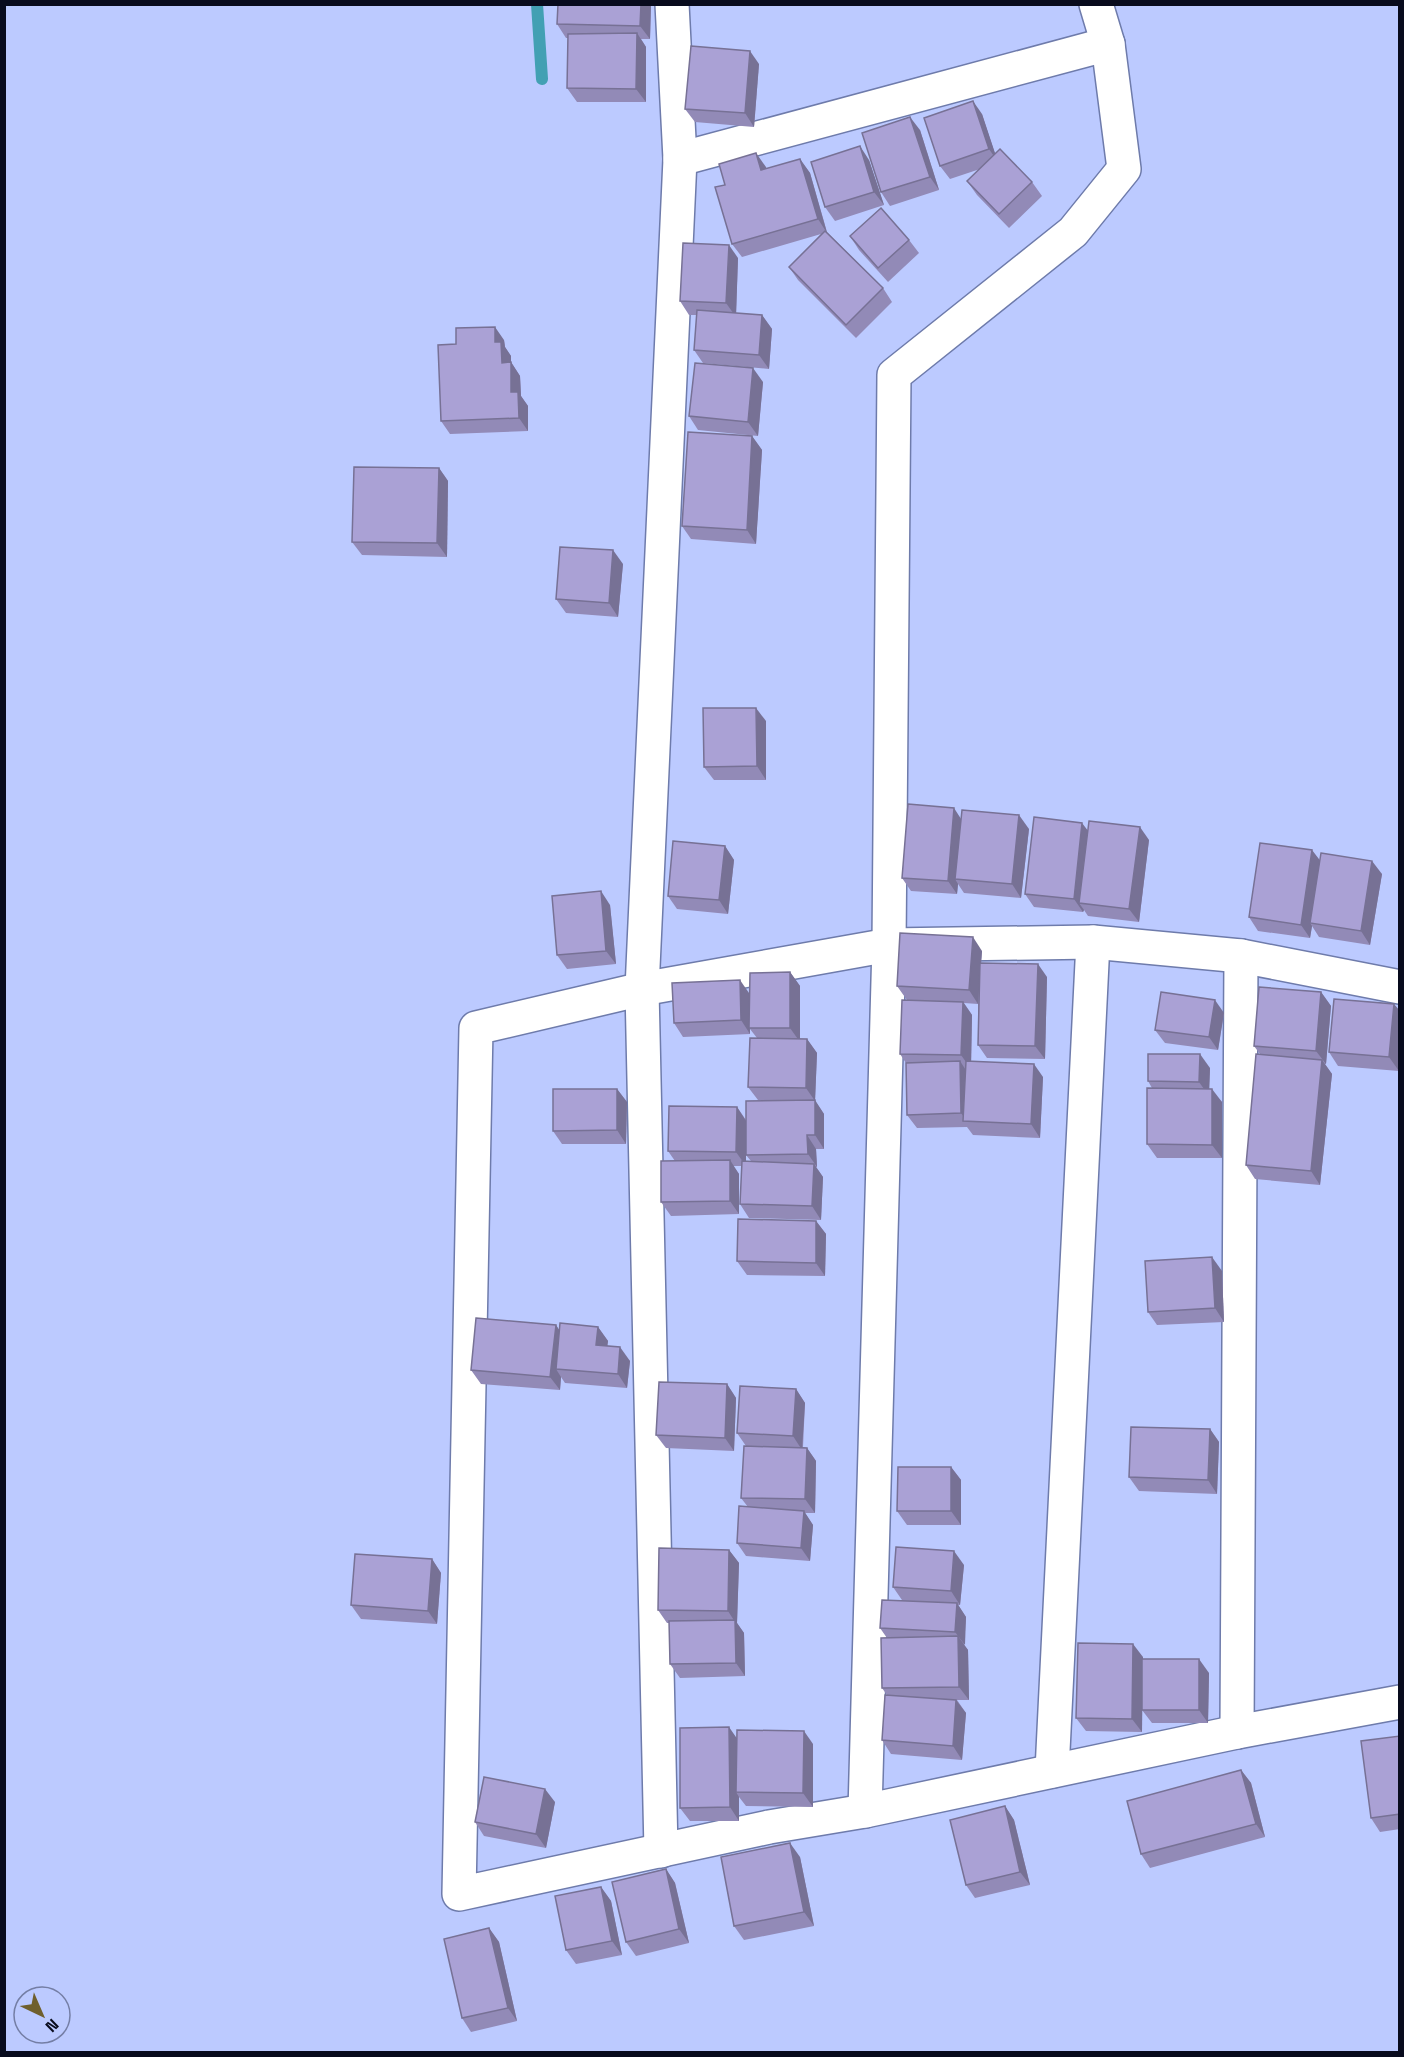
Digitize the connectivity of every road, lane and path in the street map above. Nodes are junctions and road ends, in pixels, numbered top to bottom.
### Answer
1 (672, 4) edge
2 (1096, 4) edge
3 (1108, 44) junction
4 (680, 159) junction
5 (1093, 942) junction
6 (889, 945) junction
7 (1241, 957) junction
8 (1400, 987) edge
9 (642, 989) junction
10 (1400, 1702) edge
11 (1237, 1732) junction
12 (1052, 1771) junction
13 (865, 1811) junction
14 (660, 1851) junction

1 - 4 street
2 - 3 street
3 - 4 street
3 - 6 street
4 - 9 street
5 - 6 street
5 - 7 street
5 - 12 street
6 - 9 street
6 - 13 street
7 - 8 street
7 - 11 street
9 - 14 street
9 - 14 street
10 - 11 street
11 - 12 street
12 - 13 street
13 - 14 street

